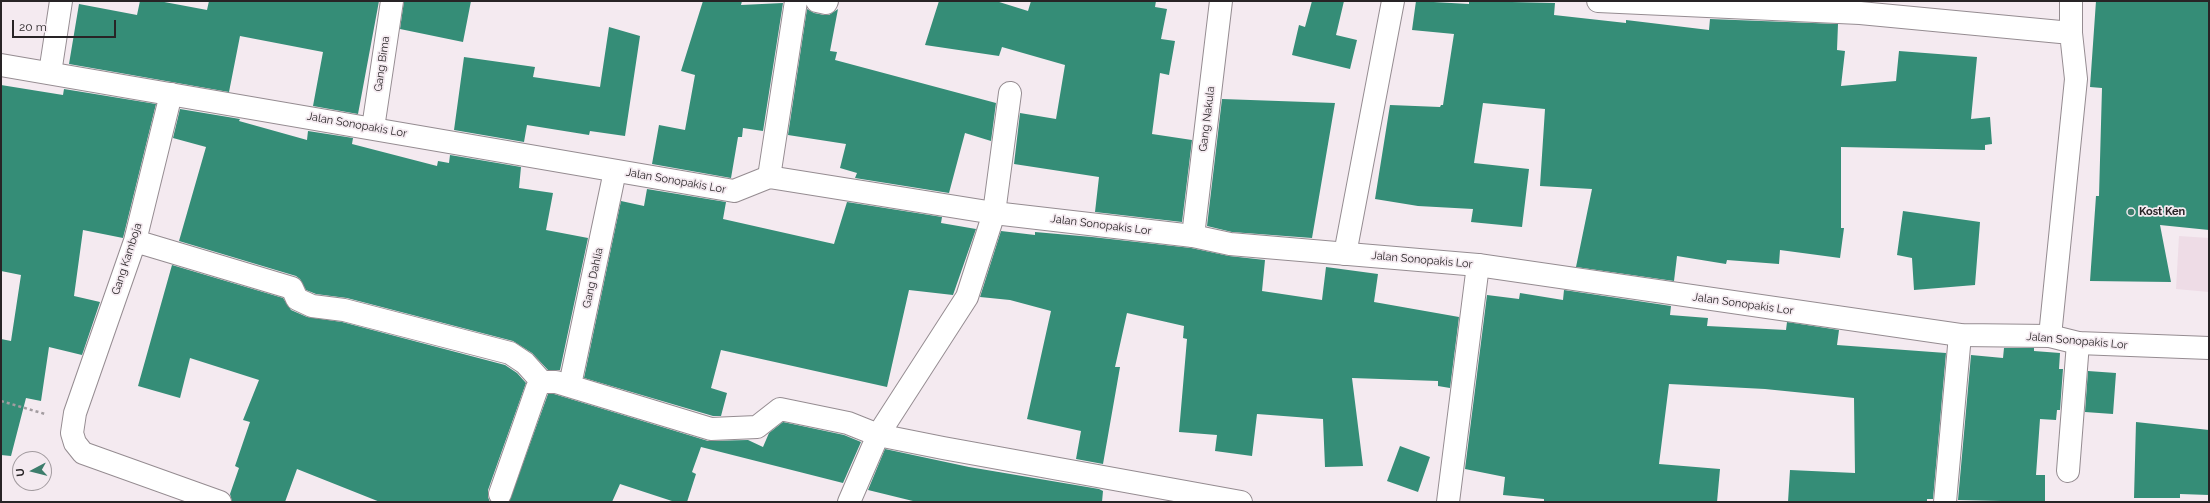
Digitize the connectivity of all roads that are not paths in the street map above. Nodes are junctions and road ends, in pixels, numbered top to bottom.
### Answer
1 (61, 1) edge
2 (392, 1) edge
3 (796, 1) edge
4 (817, 1) edge
5 (826, 1) edge
6 (1221, 1) edge
7 (1393, 1) edge
8 (1598, 1) edge
9 (2071, 1) edge
10 (2071, 33) junction
11 (1, 64) edge
12 (50, 73) junction
13 (1010, 93) dead end
14 (172, 94) junction
15 (373, 128) junction
16 (615, 171) junction
17 (769, 177) junction
18 (994, 213) junction
19 (1193, 236) junction
20 (135, 241) junction
21 (1345, 254) junction
22 (1478, 265) junction
23 (1960, 335) junction
24 (2050, 336) junction
25 (2078, 343) junction
26 (2209, 348) edge
27 (542, 382) junction
28 (570, 385) junction
29 (878, 435) junction
30 (2068, 471) dead end
31 (500, 494) dead end
32 (1203, 499) edge
33 (220, 502) edge
34 (849, 502) edge
35 (1241, 502) edge
36 (1448, 502) edge
37 (1945, 502) edge

1 - 12 street
2 - 15 street, Gang Bima
3 - 17 street
4 - 5 street
6 - 19 street, Gang Nakula
7 - 21 street
8 - 10 street
9 - 10 street
10 - 24 street
11 - 12 street, Jalan Sonopakis Lor
12 - 14 street, Jalan Sonopakis Lor
13 - 18 street
14 - 15 street, Jalan Sonopakis Lor
14 - 20 street, Gang Kamboja
15 - 16 street, Jalan Sonopakis Lor
16 - 17 street, Jalan Sonopakis Lor
16 - 28 street, Gang Dahlia
17 - 18 street, Jalan Sonopakis Lor
18 - 19 street, Jalan Sonopakis Lor
18 - 29 street
19 - 21 street, Jalan Sonopakis Lor
20 - 27 street
20 - 33 street, Gang Kamboja
21 - 22 street, Jalan Sonopakis Lor
22 - 23 street, Jalan Sonopakis Lor
22 - 36 street
23 - 24 street, Jalan Sonopakis Lor
23 - 37 street
24 - 25 street, Jalan Sonopakis Lor
25 - 26 street, Jalan Sonopakis Lor
25 - 30 street
27 - 28 street
27 - 31 street
28 - 29 street
29 - 32 street
29 - 34 street
32 - 35 street

